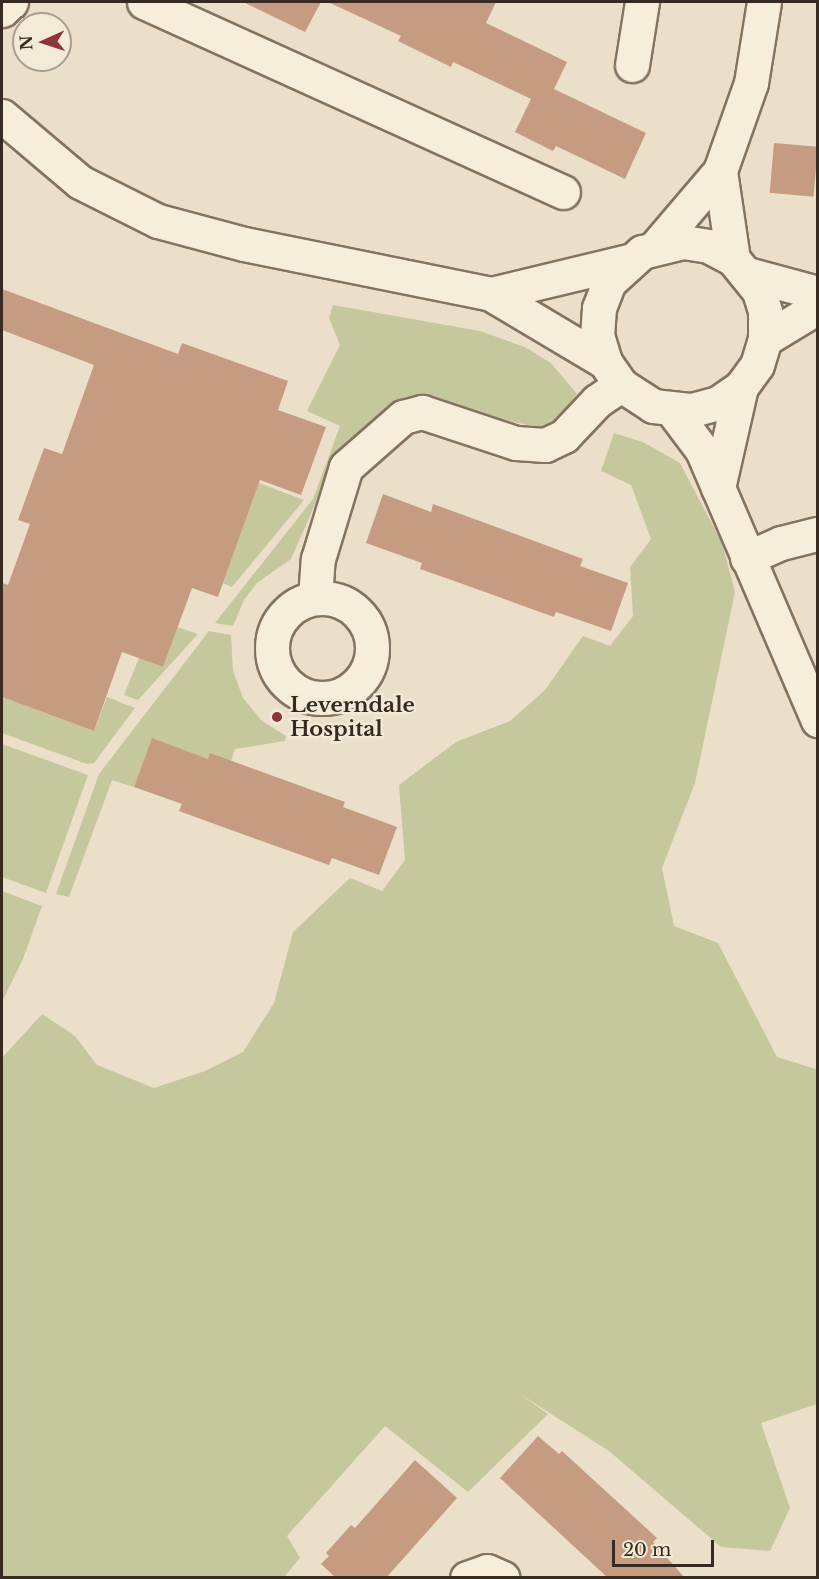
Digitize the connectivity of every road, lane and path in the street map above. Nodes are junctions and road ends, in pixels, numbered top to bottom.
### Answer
1 (11, 2) edge
2 (144, 2) edge
3 (642, 2) edge
4 (764, 2) edge
5 (2, 10) edge
6 (632, 65) dead end
7 (2, 116) edge
8 (720, 171) junction
9 (563, 192) dead end
10 (657, 245) junction
11 (628, 261) junction
12 (740, 266) junction
13 (818, 293) edge
14 (491, 294) junction
15 (818, 307) edge
16 (765, 339) junction
17 (613, 374) junction
18 (741, 387) junction
19 (672, 411) junction
20 (718, 488) junction
21 (818, 534) edge
22 (747, 558) junction
23 (315, 598) dead end
24 (818, 720) edge
25 (467, 1578) edge
26 (503, 1578) edge

1 - 5 street
2 - 9 street
3 - 6 street
4 - 8 street
7 - 14 street
8 - 10 street
8 - 12 street
10 - 11 street
10 - 12 street
11 - 14 street
11 - 17 street
12 - 13 street
12 - 16 street
14 - 17 street
15 - 16 street
16 - 18 street
17 - 19 street
17 - 23 street
18 - 19 street
18 - 20 street
19 - 20 street
20 - 22 street
21 - 22 street
22 - 24 street
25 - 26 street

